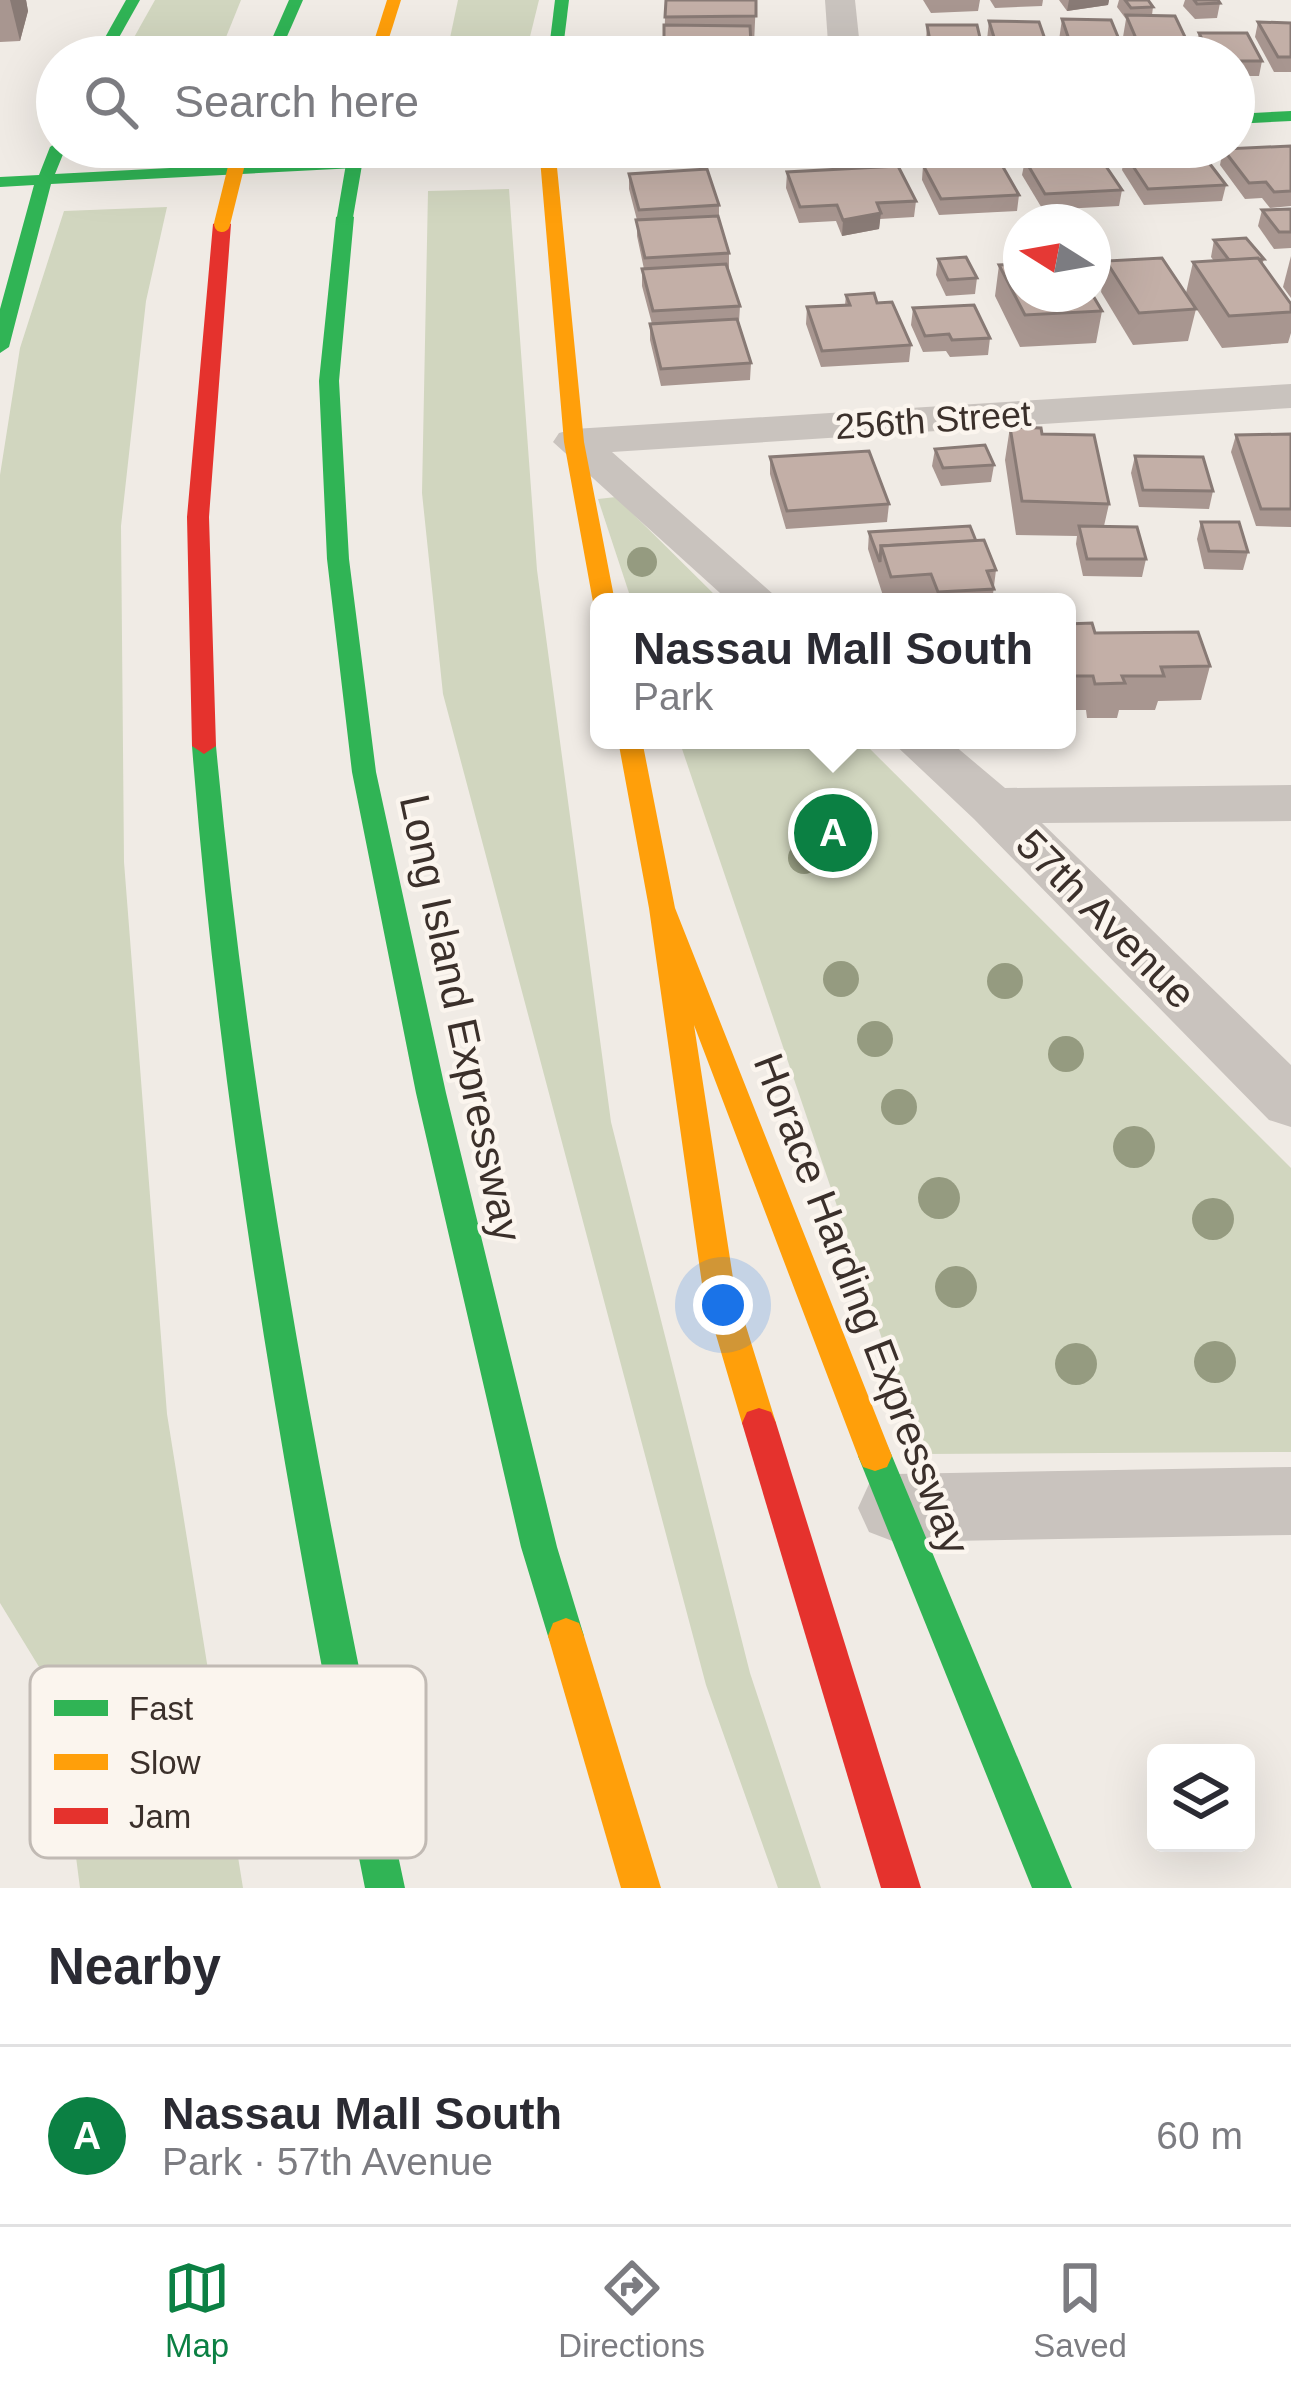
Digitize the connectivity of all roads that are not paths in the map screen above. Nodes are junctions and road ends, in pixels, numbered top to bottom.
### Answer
1 (133, 0) edge
2 (296, 0) edge
3 (394, 0) edge
4 (562, 0) edge
5 (840, 0) edge
6 (113, 36) edge
7 (280, 36) edge
8 (383, 36) edge
9 (558, 36) edge
10 (843, 36) edge
11 (1291, 116) edge
12 (1255, 118) edge
13 (49, 168) edge
14 (236, 168) edge
15 (255, 168) edge
16 (353, 168) edge
17 (549, 168) edge
18 (44, 181) junction
19 (0, 182) edge
20 (0, 347) edge
21 (1291, 396) edge
22 (574, 442) junction
23 (602, 593) edge
24 (748, 593) edge
25 (632, 749) edge
26 (926, 749) edge
27 (1291, 802) edge
28 (993, 806) junction
29 (662, 908) junction
30 (1291, 1103) edge
31 (1291, 1501) edge
32 (895, 1508) junction
33 (338, 1666) edge
34 (380, 1858) edge
35 (386, 1888) edge
36 (641, 1888) edge
37 (902, 1888) edge
38 (1052, 1888) edge

1 - 6 main road
2 - 7 main road
3 - 8 main road
4 - 9 main road
5 - 10 street
11 - 12 main road
13 - 18 main road
14 - 33 main road, bridge
15 - 18 main road
16 - 36 main road, Long Island Expressway, bridge
17 - 22 main road
18 - 19 main road
18 - 20 main road
21 - 22 street, 256th Street
22 - 23 main road
22 - 24 street
25 - 29 main road, Horace Harding Expressway
26 - 28 street, 57th Avenue
27 - 28 street
28 - 30 street, 57th Avenue
29 - 32 main road, Horace Harding Expressway
29 - 37 main road
31 - 32 street
32 - 38 main road, Horace Harding Expressway
34 - 35 main road, bridge

